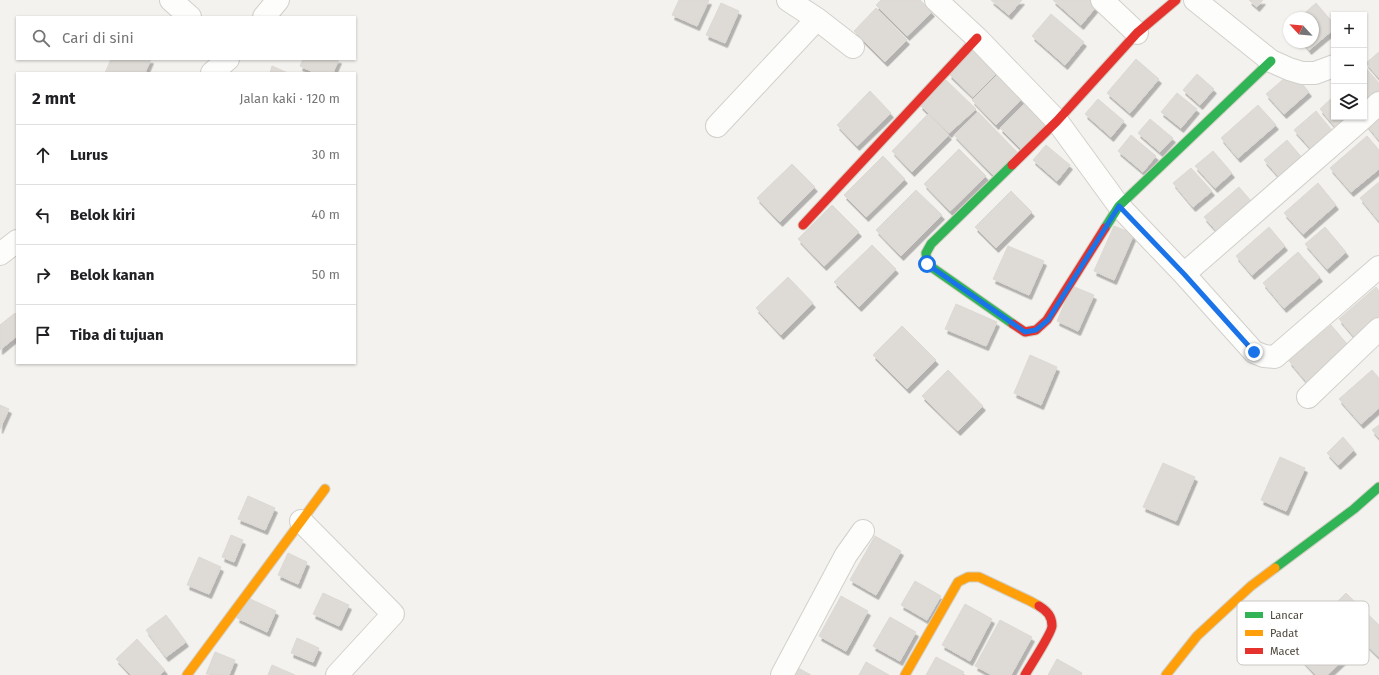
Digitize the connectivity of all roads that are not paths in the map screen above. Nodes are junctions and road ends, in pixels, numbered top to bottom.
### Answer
1 (171, 0) edge
2 (278, 0) edge
3 (788, 0) edge
4 (936, 0) edge
5 (1102, 0) edge
6 (1176, 0) edge
7 (1195, 0) edge
8 (189, 16) edge
9 (265, 16) edge
10 (817, 19) junction
11 (1137, 33) junction
12 (977, 38) junction
13 (854, 47) dead end
14 (227, 60) edge
15 (1271, 61) junction
16 (1331, 67) edge
17 (213, 72) edge
18 (1379, 104) edge
19 (1367, 114) edge
20 (1361, 120) edge
21 (1057, 121) junction
22 (718, 126) dead end
23 (1119, 206) junction
24 (802, 226) dead end
25 (16, 242) edge
26 (0, 254) edge
27 (1379, 267) edge
28 (1184, 274) junction
29 (1379, 329) edge
30 (1308, 397) dead end
31 (1379, 487) edge
32 (325, 489) dead end
33 (301, 521) junction
34 (863, 531) dead end
35 (187, 675) edge
36 (337, 675) edge
37 (782, 675) edge
38 (905, 675) edge
39 (1025, 675) edge
40 (1166, 675) edge

1 - 8 street
2 - 9 street
3 - 10 street
4 - 12 street
5 - 11 street
6 - 11 street
7 - 15 street
10 - 13 street
10 - 22 street
11 - 21 street
12 - 21 street
12 - 24 street
14 - 17 street
15 - 16 street
15 - 23 street
18 - 19 street
20 - 28 street
21 - 23 street
21 - 23 street
23 - 28 street
25 - 26 street
27 - 28 street
29 - 30 street
31 - 40 street
32 - 33 street
33 - 35 street
33 - 36 street
34 - 37 street
38 - 39 street

